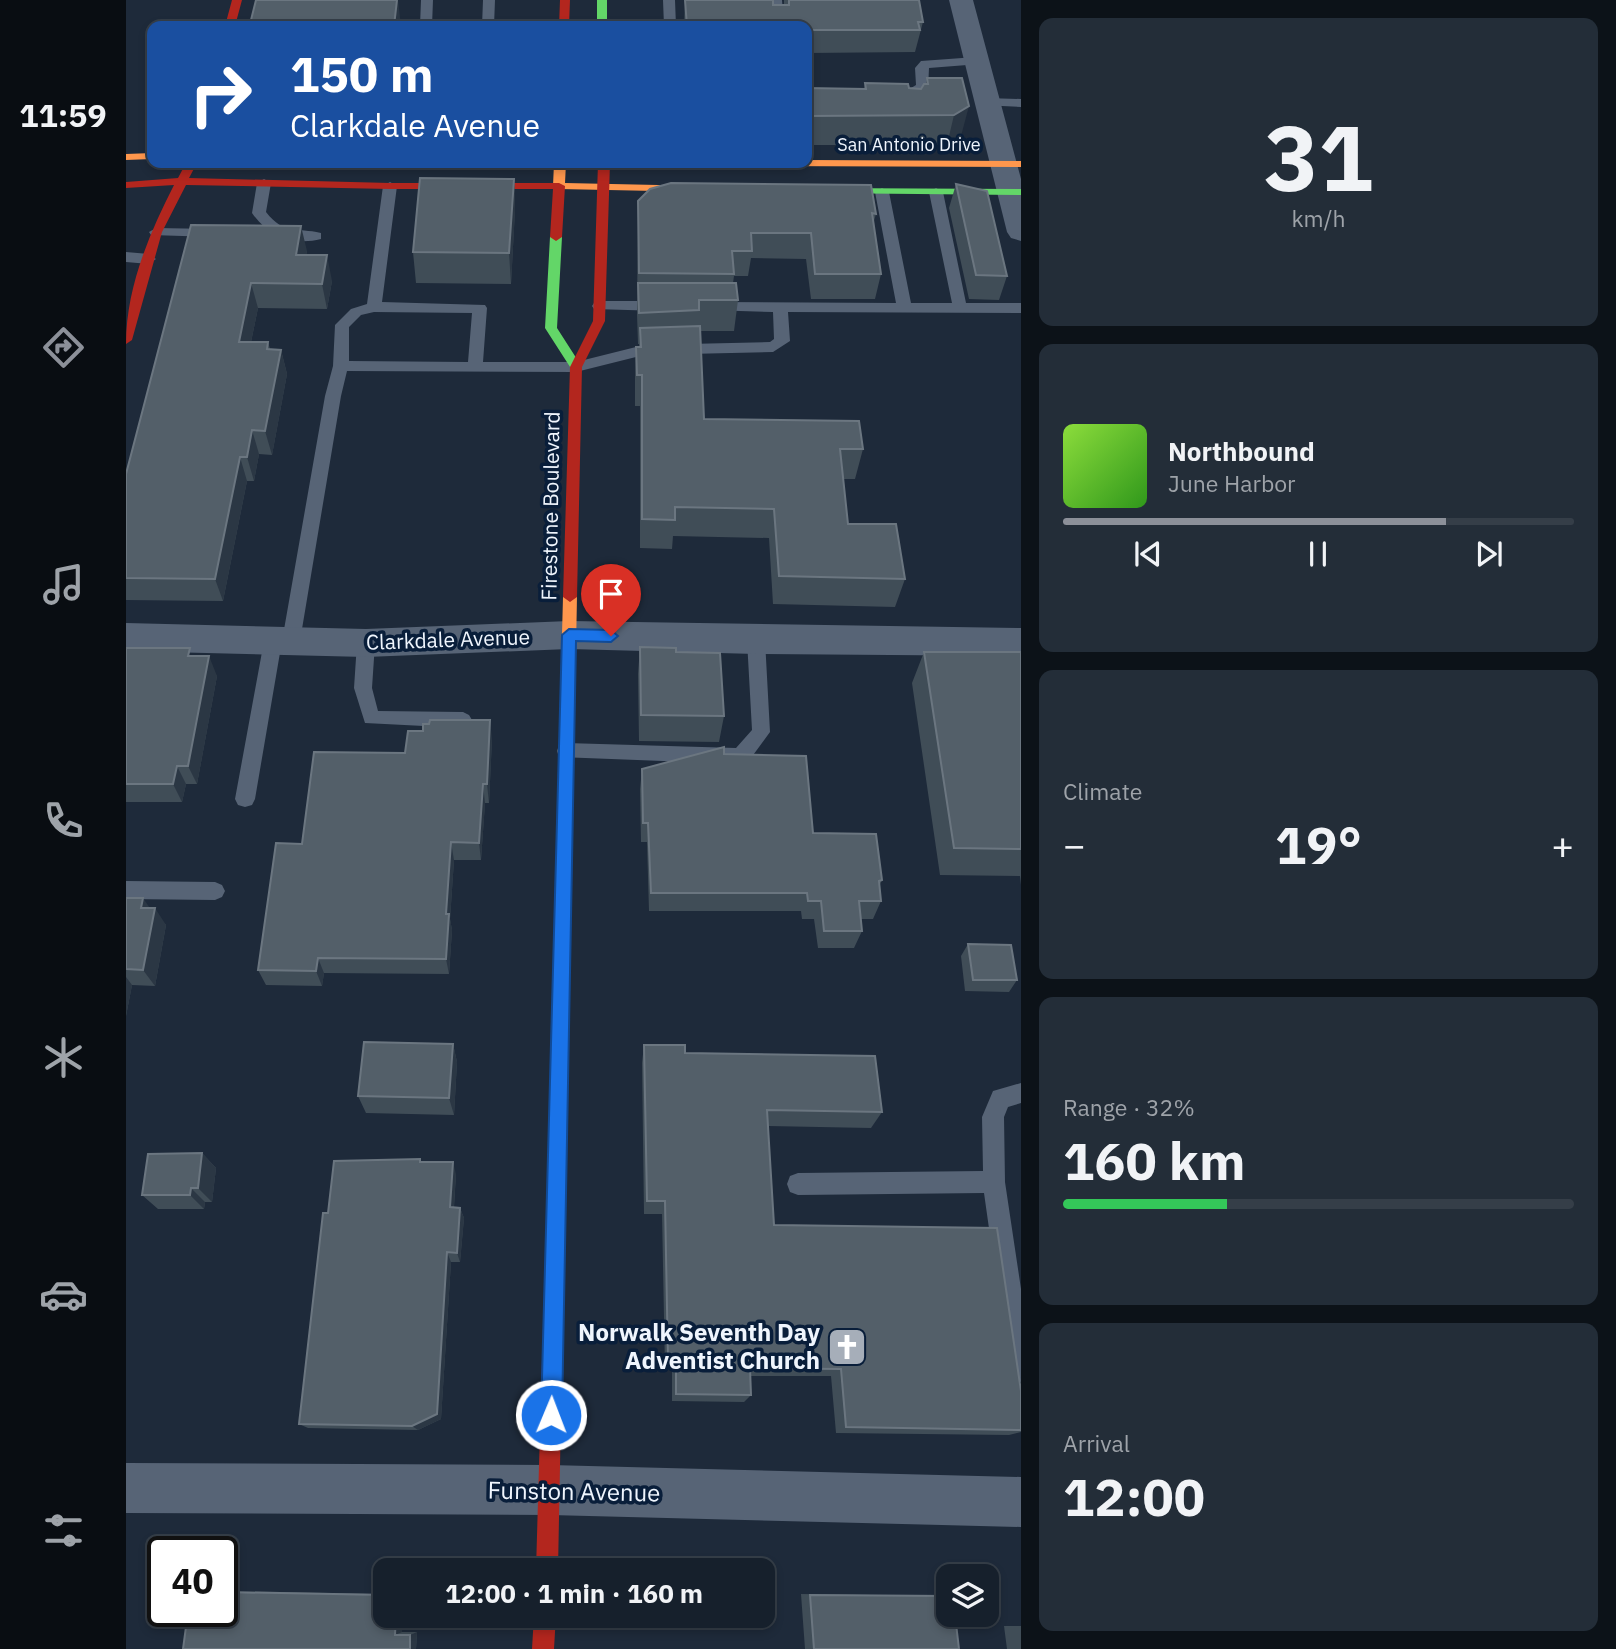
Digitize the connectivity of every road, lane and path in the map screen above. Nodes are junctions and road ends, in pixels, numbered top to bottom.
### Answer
1 (237, 0) edge
2 (427, 0) edge
3 (489, 0) edge
4 (565, 0) edge
5 (602, 0) edge
6 (669, 0) edge
7 (776, 0) edge
8 (961, 0) edge
9 (231, 21) edge
10 (426, 21) edge
11 (488, 21) edge
12 (564, 21) edge
13 (602, 21) edge
14 (670, 21) edge
15 (778, 21) edge
16 (976, 61) junction
17 (986, 102) junction
18 (1021, 103) edge
19 (909, 113) edge
20 (147, 156) edge
21 (126, 158) edge
22 (812, 163) edge
23 (1011, 164) edge
24 (188, 168) edge
25 (560, 168) edge
26 (604, 168) edge
27 (181, 181) junction
28 (264, 183) junction
29 (126, 185) edge
30 (390, 186) junction
31 (559, 186) junction
32 (603, 187) junction
33 (722, 190) edge
34 (802, 191) edge
35 (883, 192) junction
36 (936, 192) junction
37 (1016, 192) edge
38 (269, 226) junction
39 (248, 231) edge
40 (156, 232) junction
41 (1021, 232) edge
42 (224, 233) edge
43 (316, 236) dead end
44 (126, 257) edge
45 (149, 259) junction
46 (599, 306) junction
47 (374, 307) junction
48 (780, 307) junction
49 (904, 307) junction
50 (960, 308) junction
51 (1021, 308) edge
52 (126, 340) edge
53 (776, 346) joint
54 (341, 366) junction
55 (475, 367) junction
56 (576, 367) junction
57 (569, 635) junction
58 (126, 637) edge
59 (756, 640) junction
60 (282, 641) junction
61 (1021, 642) edge
62 (366, 643) junction
63 (463, 720) edge
64 (566, 751) junction
65 (246, 799) dead end
66 (126, 890) edge
67 (215, 891) dead end
68 (1021, 1093) edge
69 (994, 1182) junction
70 (799, 1184) dead end
71 (1021, 1370) edge
72 (126, 1488) edge
73 (550, 1490) junction
74 (1021, 1502) edge
75 (547, 1558) edge
76 (544, 1628) edge
77 (543, 1649) edge

1 - 9 street
2 - 10 lane
3 - 11 lane
4 - 12 street
5 - 13 street
6 - 14 lane
7 - 15 lane
8 - 16 street
16 - 17 street
16 - 19 lane
17 - 18 lane
17 - 23 street
20 - 21 street
22 - 23 street, San Antonio Drive
23 - 37 street
24 - 27 street
25 - 31 street
26 - 32 street, Firestone Boulevard
27 - 28 street
27 - 29 street
27 - 40 street
28 - 30 street
28 - 38 lane
30 - 31 street
30 - 47 lane
31 - 32 street
31 - 56 street
32 - 33 street
32 - 46 street, Firestone Boulevard
34 - 35 street
35 - 36 street
35 - 49 lane
36 - 37 street
36 - 50 lane
37 - 41 street
38 - 39 lane
38 - 43 lane
40 - 42 lane
40 - 45 street
44 - 45 lane
45 - 52 street
46 - 48 lane
46 - 56 street, Firestone Boulevard
47 - 54 lane
47 - 55 lane
48 - 49 lane
48 - 53 lane
49 - 50 lane
50 - 51 lane
53 - 56 lane
54 - 55 lane
54 - 60 lane
55 - 56 lane
56 - 57 street, Firestone Boulevard
57 - 59 street, Clarkdale Avenue
57 - 62 street, Clarkdale Avenue
57 - 64 street, Firestone Boulevard
58 - 60 street, Clarkdale Avenue
59 - 61 street, Clarkdale Avenue
59 - 64 lane
60 - 62 street, Clarkdale Avenue
60 - 65 lane
62 - 63 lane
64 - 73 street, Firestone Boulevard
66 - 67 lane
68 - 69 lane
69 - 70 lane
69 - 71 lane
72 - 73 street, Funston Avenue
73 - 74 street, Funston Avenue
73 - 75 street, Firestone Boulevard
76 - 77 street

